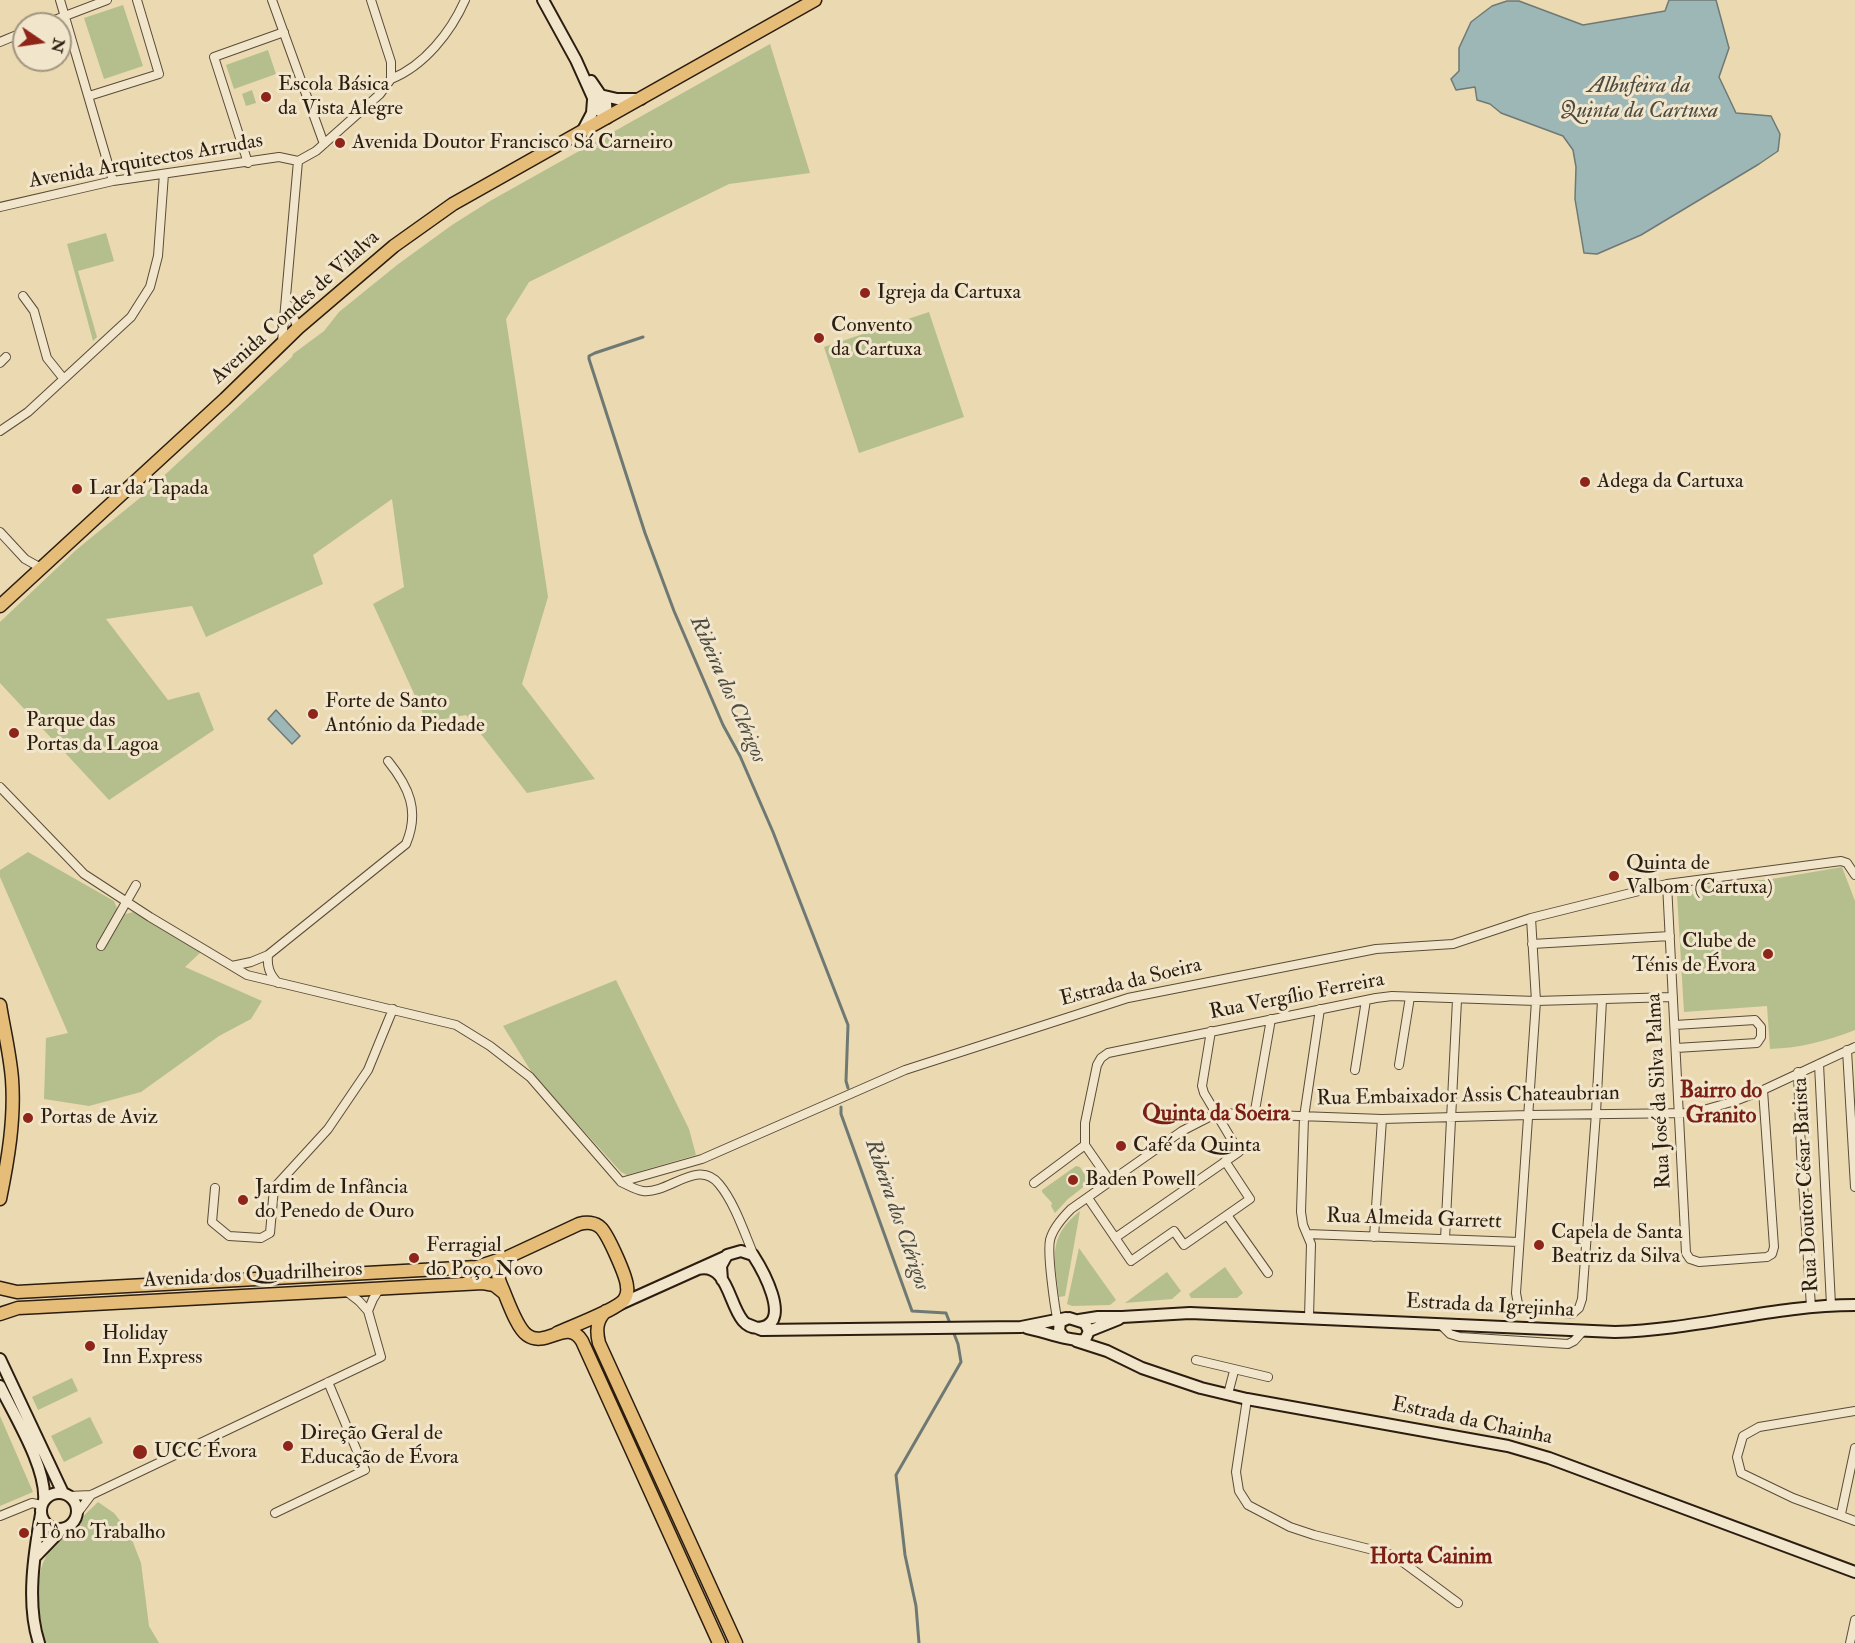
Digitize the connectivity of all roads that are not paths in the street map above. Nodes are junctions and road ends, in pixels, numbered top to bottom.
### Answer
1 (107, 0) edge
2 (137, 0) edge
3 (272, 0) edge
4 (371, 0) edge
5 (465, 0) edge
6 (543, 0) edge
7 (815, 0) edge
8 (72, 13) edge
9 (284, 33) junction
10 (72, 36) edge
11 (391, 79) junction
12 (89, 96) junction
13 (597, 96) junction
14 (641, 99) junction
15 (607, 118) junction
16 (582, 132) junction
17 (324, 144) junction
18 (298, 161) junction
19 (248, 163) junction
20 (164, 174) junction
21 (113, 182) junction
22 (0, 197) edge
23 (1, 207) edge
24 (23, 296) dead end
25 (287, 303) junction
26 (298, 328) junction
27 (282, 345) junction
28 (6, 357) dead end
29 (0, 363) edge
30 (63, 378) junction
31 (0, 431) edge
32 (0, 532) edge
33 (25, 559) junction
34 (41, 568) junction
35 (30, 578) junction
36 (0, 606) edge
37 (388, 761) dead end
38 (0, 787) edge
39 (1855, 875) edge
40 (1667, 884) junction
41 (136, 885) dead end
42 (126, 902) junction
43 (1531, 918) junction
44 (1670, 936) junction
45 (1532, 944) junction
46 (101, 946) dead end
47 (268, 954) junction
48 (232, 966) junction
49 (278, 983) junction
50 (1410, 997) junction
51 (1673, 997) junction
52 (1457, 999) junction
53 (1366, 1000) junction
54 (1602, 1000) junction
55 (1536, 1001) junction
56 (0, 1005) edge
57 (393, 1009) junction
58 (1320, 1009) junction
59 (0, 1019) edge
60 (1270, 1019) junction
61 (1675, 1025) junction
62 (1211, 1031) junction
63 (5, 1032) junction
64 (1676, 1048) junction
65 (1851, 1048) edge
66 (1819, 1064) junction
67 (1399, 1065) dead end
68 (1355, 1070) dead end
69 (1798, 1072) junction
70 (1764, 1090) junction
71 (1217, 1113) junction
72 (1596, 1113) junction
73 (1680, 1114) junction
74 (1529, 1115) junction
75 (1254, 1116) junction
76 (1304, 1117) junction
77 (1451, 1118) junction
78 (1382, 1119) junction
79 (1085, 1145) junction
80 (1225, 1161) junction
81 (621, 1182) junction
82 (1110, 1182) junction
83 (1034, 1183) dead end
84 (1855, 1187) edge
85 (215, 1188) dead end
86 (1088, 1198) junction
87 (0, 1199) edge
88 (1227, 1215) junction
89 (741, 1227) junction
90 (1307, 1234) junction
91 (1374, 1237) junction
92 (1115, 1238) junction
93 (1445, 1239) junction
94 (1519, 1242) junction
95 (730, 1254) junction
96 (508, 1257) junction
97 (757, 1261) junction
98 (698, 1269) junction
99 (1268, 1273) dead end
100 (624, 1276) junction
101 (722, 1280) junction
102 (0, 1287) edge
103 (380, 1288) junction
104 (655, 1288) junction
105 (345, 1290) junction
106 (506, 1295) junction
107 (775, 1301) junction
108 (618, 1305) junction
109 (1831, 1305) junction
110 (1855, 1305) edge
111 (1811, 1307) junction
112 (368, 1311) junction
113 (606, 1311) junction
114 (0, 1314) edge
115 (1122, 1317) junction
116 (1309, 1317) junction
117 (1079, 1320) junction
118 (747, 1324) junction
119 (1061, 1325) junction
120 (1021, 1327) junction
121 (798, 1328) junction
122 (1089, 1332) junction
123 (552, 1336) junction
124 (1076, 1341) junction
125 (1107, 1351) junction
126 (0, 1359) edge
127 (1196, 1360) dead end
128 (1234, 1371) junction
129 (1268, 1377) dead end
130 (328, 1382) junction
131 (0, 1386) edge
132 (1228, 1394) junction
133 (1247, 1399) junction
134 (1855, 1411) edge
135 (1855, 1448) edge
136 (66, 1495) junction
137 (91, 1495) junction
138 (42, 1506) junction
139 (274, 1513) dead end
140 (1841, 1514) junction
141 (76, 1515) junction
142 (0, 1516) edge
143 (1855, 1521) edge
144 (62, 1529) junction
145 (36, 1556) junction
146 (1855, 1572) edge
147 (1458, 1604) dead end
148 (1855, 1620) edge
149 (39, 1643) edge
150 (719, 1643) edge
151 (736, 1643) edge
152 (1850, 1643) edge

1 - 8 street
2 - 12 street
3 - 9 street
4 - 11 street
5 - 11 street
6 - 13 street
7 - 14 main road, Avenida Condes de Vilalva
9 - 17 street
9 - 19 street
10 - 12 street
11 - 17 street
12 - 21 street
13 - 14 street
13 - 15 street
13 - 16 street
14 - 15 main road, Avenida Condes de Vilalva
15 - 16 main road, Avenida Condes de Vilalva
16 - 26 main road, Avenida Condes de Vilalva
17 - 18 street
18 - 19 street, Avenida Arquitectos Arrudas
18 - 25 street
19 - 20 street, Avenida Arquitectos Arrudas
20 - 21 street, Avenida Arquitectos Arrudas
20 - 30 street
21 - 23 street, Avenida Arquitectos Arrudas
22 - 23 street
24 - 30 street
25 - 26 street
25 - 27 street
26 - 27 main road, Avenida Condes de Vilalva
27 - 34 main road, Avenida Condes de Vilalva
28 - 29 street
30 - 31 street
32 - 33 street
33 - 34 street
33 - 35 street
34 - 35 main road, Avenida Condes de Vilalva
35 - 36 main road, Avenida Condes de Vilalva
37 - 47 street
38 - 42 street
39 - 40 street, Estrada da Soeira
40 - 43 street, Estrada da Soeira
40 - 44 street, Rua José da Silva Palma
41 - 42 street
42 - 46 street
42 - 48 street
43 - 45 street
43 - 81 street, Estrada da Soeira
44 - 45 street
44 - 51 street, Rua José da Silva Palma
45 - 55 street
47 - 48 street
47 - 49 street
48 - 49 street
49 - 57 street
50 - 52 street, Rua Vergílio Ferreira
50 - 53 street, Rua Vergílio Ferreira
50 - 67 street
51 - 54 street, Rua Vergílio Ferreira
51 - 61 street, Rua José da Silva Palma
52 - 55 street, Rua Vergílio Ferreira
52 - 77 street
53 - 58 street, Rua Vergílio Ferreira
53 - 68 street
54 - 55 street, Rua Vergílio Ferreira
54 - 72 street
55 - 74 street
56 - 63 main road
57 - 81 street
57 - 85 street
58 - 60 street, Rua Vergílio Ferreira
58 - 76 street
59 - 63 main road
60 - 62 street, Rua Vergílio Ferreira
60 - 75 street
61 - 64 street, Rua José da Silva Palma
61 - 64 street
62 - 71 street
62 - 79 street, Rua Vergílio Ferreira
63 - 87 main road
64 - 73 street, Rua José da Silva Palma
65 - 66 street, Rua Embaixador Assis Chateaubrian
65 - 84 street
66 - 69 street, Rua Embaixador Assis Chateaubrian
66 - 109 street, Rua Doutor César Batista
69 - 70 street, Rua Embaixador Assis Chateaubrian
69 - 111 street, Rua Doutor César Batista
70 - 73 street, Rua Embaixador Assis Chateaubrian
70 - 73 street, Rua José da Silva Palma
71 - 75 street, Rua Embaixador Assis Chateaubrian
71 - 80 street
71 - 82 street
72 - 73 street, Rua Embaixador Assis Chateaubrian
72 - 74 street, Rua Embaixador Assis Chateaubrian
72 - 94 street
74 - 77 street, Rua Embaixador Assis Chateaubrian
74 - 94 street
75 - 76 street, Rua Embaixador Assis Chateaubrian
76 - 78 street, Rua Embaixador Assis Chateaubrian
76 - 90 street
77 - 78 street, Rua Embaixador Assis Chateaubrian
77 - 93 street
78 - 91 street
79 - 82 street
79 - 83 street
80 - 88 street
80 - 92 street
81 - 89 street
82 - 86 street
86 - 92 street
86 - 119 street
88 - 92 street
88 - 99 street
89 - 95 street
89 - 97 street
90 - 91 street, Rua Almeida Garrett
90 - 116 street
91 - 93 street, Rua Almeida Garrett
93 - 94 street, Rua Almeida Garrett
95 - 97 street
95 - 98 street
95 - 101 street
96 - 100 main road
96 - 102 main road, Avenida dos Quadrilheiros
96 - 106 main road
97 - 107 street
98 - 101 street
98 - 104 street
100 - 104 street
100 - 108 main road
101 - 118 street
103 - 105 main road, Avenida dos Quadrilheiros
103 - 106 main road, Avenida dos Quadrilheiros
103 - 112 street
104 - 108 street
105 - 112 street
105 - 114 main road, Avenida dos Quadrilheiros
106 - 123 main road
107 - 118 street
107 - 121 street
108 - 113 main road
109 - 110 street, Estrada da Igrejinha
109 - 111 street, Estrada da Igrejinha
111 - 116 street, Estrada da Igrejinha
112 - 130 street
113 - 123 main road
113 - 151 main road
115 - 116 street, Estrada da Igrejinha
115 - 117 street, Estrada da Igrejinha
115 - 122 street
117 - 119 street
117 - 122 street
118 - 121 street
119 - 120 street
119 - 120 street
119 - 124 street
120 - 121 street
122 - 124 street
122 - 125 street
123 - 150 main road
124 - 125 street
125 - 132 street, Estrada da Chainha
126 - 136 street
127 - 128 street
128 - 129 street
128 - 132 street
130 - 137 street
130 - 139 street
131 - 138 street
132 - 133 street, Estrada da Chainha
133 - 146 street, Estrada da Chainha
133 - 147 street
134 - 140 street
135 - 140 street
136 - 137 street
136 - 138 street
136 - 141 street
137 - 141 street
138 - 142 street
138 - 144 street
138 - 145 street
140 - 143 street
141 - 144 street
144 - 145 street
145 - 149 street
148 - 152 street

